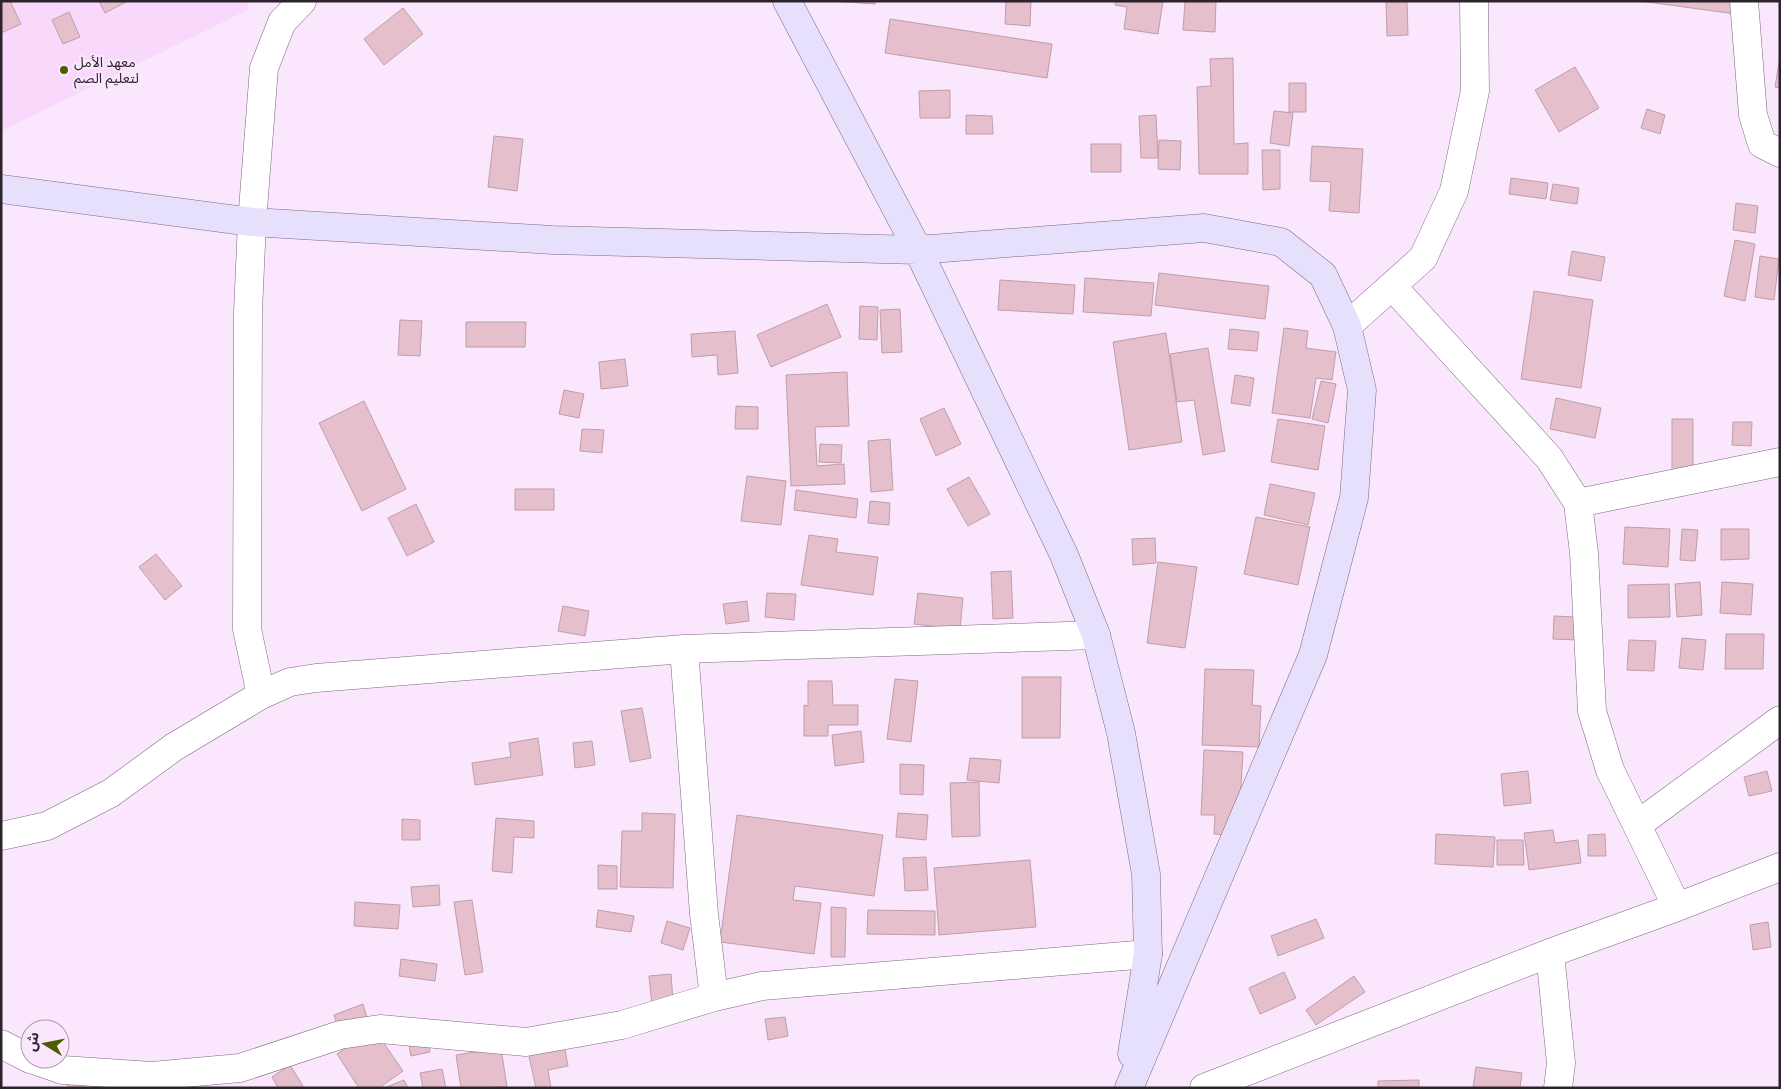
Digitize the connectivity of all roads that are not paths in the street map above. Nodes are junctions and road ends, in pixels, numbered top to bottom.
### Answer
1 (302, 1) edge
2 (788, 1) edge
3 (1474, 1) edge
4 (1744, 1) edge
5 (1780, 153) edge
6 (1, 189) edge
7 (252, 222) junction
8 (918, 250) junction
9 (1392, 286) junction
10 (1347, 326) junction
11 (1780, 462) edge
12 (1578, 503) junction
13 (1096, 635) junction
14 (684, 649) junction
15 (261, 695) junction
16 (1780, 720) edge
17 (1637, 825) junction
18 (1, 836) edge
19 (1780, 867) edge
20 (1677, 907) junction
21 (1550, 953) junction
22 (1148, 954) junction
23 (714, 996) junction
24 (1, 1044) edge
25 (20, 1054) edge
26 (60, 1069) edge
27 (1128, 1088) edge
28 (1204, 1088) edge
29 (1558, 1088) edge

1 - 7 street
2 - 8 main road
3 - 9 street
4 - 5 street
6 - 7 main road
7 - 8 main road
7 - 15 street
8 - 10 main road
8 - 13 main road
9 - 10 street
9 - 12 street
10 - 27 main road
11 - 12 street
12 - 17 street
13 - 14 street
13 - 22 main road
14 - 15 street
14 - 23 street
15 - 18 street
16 - 17 street
17 - 20 street
19 - 20 street
20 - 21 street
21 - 28 street
21 - 29 street
22 - 23 street
22 - 27 main road
23 - 26 street
24 - 25 street

